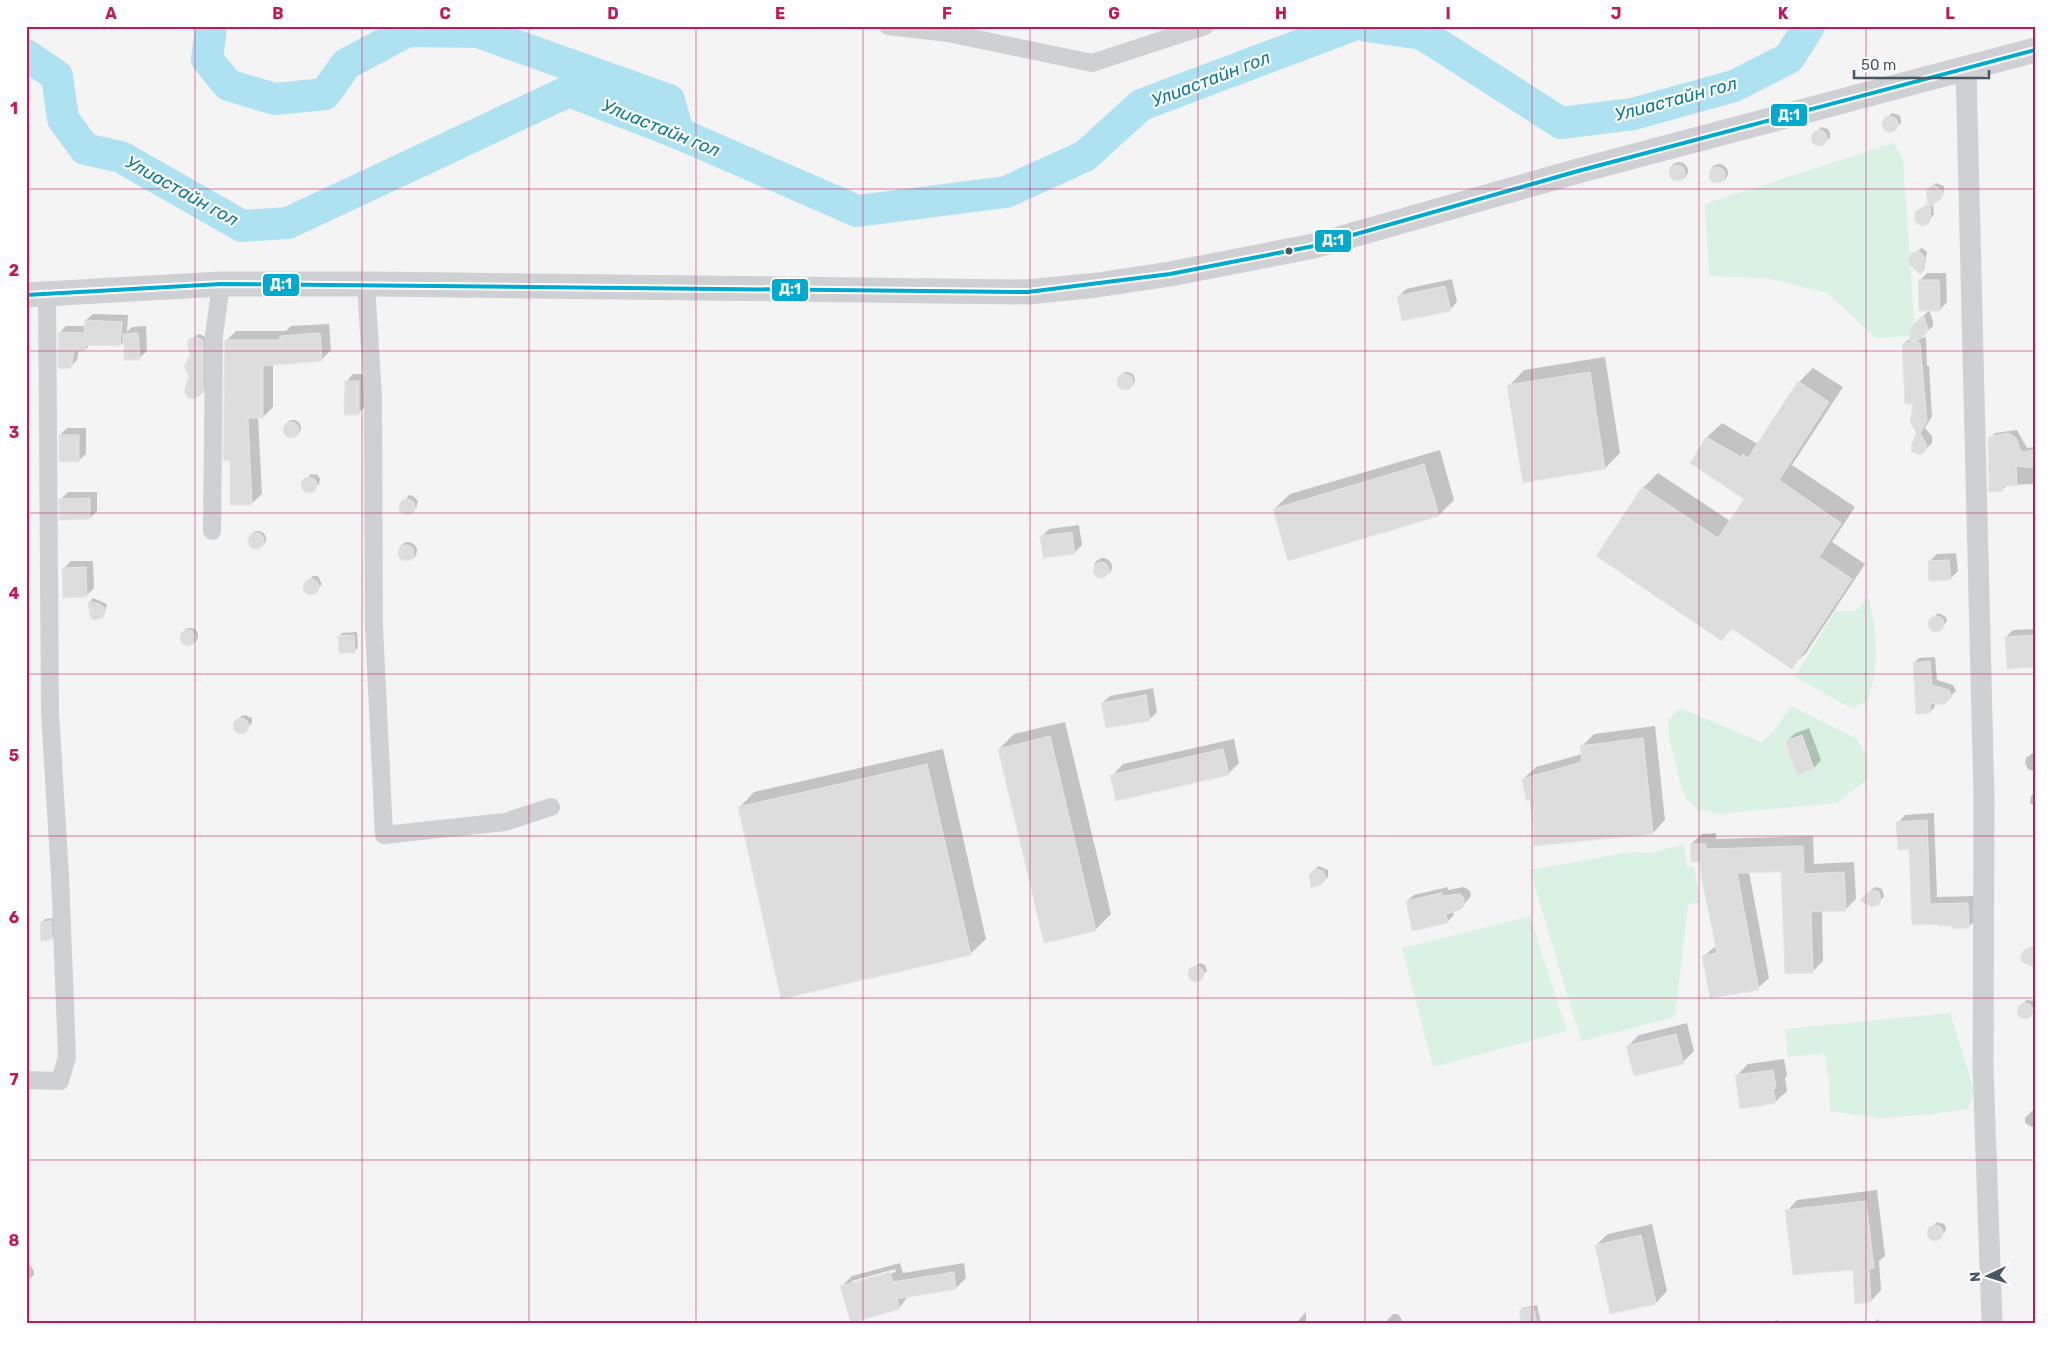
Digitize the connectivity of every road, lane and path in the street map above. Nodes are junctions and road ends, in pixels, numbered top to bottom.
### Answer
1 (888, 26) edge
2 (1205, 26) edge
3 (947, 30) edge
4 (2035, 50) edge
5 (1966, 70) junction
6 (221, 284) junction
7 (366, 284) junction
8 (37, 294) edge
9 (212, 531) dead end
10 (550, 807) dead end
11 (26, 1080) edge
12 (1992, 1323) edge

1 - 3 street
2 - 3 street
4 - 5 main road
5 - 7 main road
5 - 12 street
6 - 7 main road
6 - 8 main road
6 - 9 street
7 - 10 street
8 - 11 street

